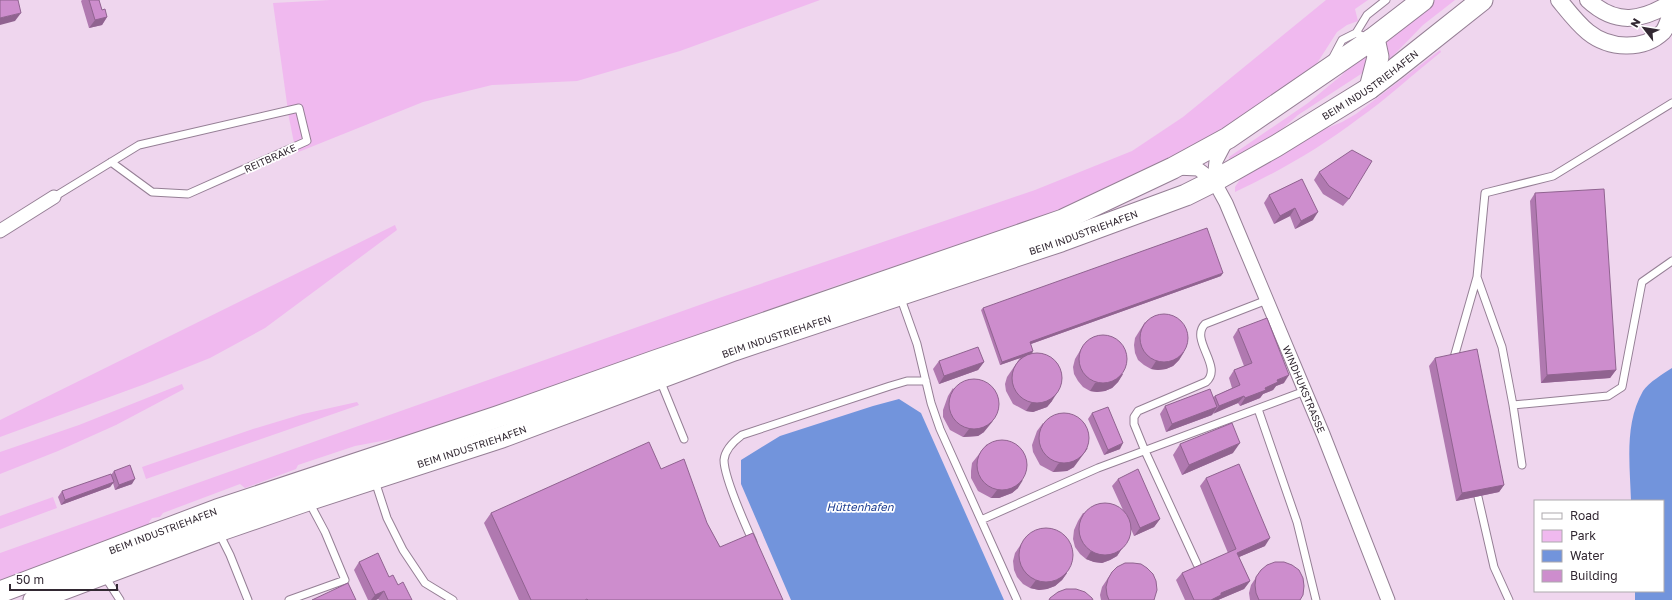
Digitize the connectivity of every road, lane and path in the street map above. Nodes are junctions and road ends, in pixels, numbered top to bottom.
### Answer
1 (1386, 0) edge
2 (1423, 0) edge
3 (1482, 0) edge
4 (1559, 0) edge
5 (1588, 0) edge
6 (1672, 2) edge
7 (1672, 12) edge
8 (1363, 36) junction
9 (1370, 88) junction
10 (1672, 103) edge
11 (1228, 138) junction
12 (111, 162) junction
13 (1173, 168) junction
14 (1214, 181) junction
15 (54, 197) joint
16 (0, 231) edge
17 (1672, 261) edge
18 (1477, 276) junction
19 (900, 294) junction
20 (1267, 300) junction
21 (1453, 361) edge
22 (660, 378) junction
23 (926, 381) junction
24 (1305, 391) junction
25 (1513, 405) junction
26 (1258, 409) junction
27 (684, 439) dead end
28 (1145, 451) junction
29 (1522, 465) dead end
30 (374, 479) junction
31 (1478, 497) edge
32 (308, 500) junction
33 (981, 520) junction
34 (218, 531) junction
35 (756, 548) edge
36 (1197, 564) dead end
37 (103, 573) junction
38 (0, 592) edge
39 (34, 600) edge
40 (120, 600) edge
41 (248, 600) edge
42 (289, 600) edge
43 (453, 600) edge
44 (1017, 600) edge
45 (1316, 600) edge
46 (1388, 600) edge
47 (1509, 600) edge

1 - 8 lane
2 - 8 main road, BEIM INDUSTRIEHAFEN
3 - 9 main road, BEIM INDUSTRIEHAFEN
4 - 7 street
5 - 6 street
8 - 9 main road
8 - 11 main road, BEIM INDUSTRIEHAFEN
9 - 14 main road, BEIM INDUSTRIEHAFEN
10 - 18 lane
11 - 13 main road, BEIM INDUSTRIEHAFEN
11 - 14 street
12 - 12 lane, REITBRAKE
12 - 15 lane, REITBRAKE
13 - 14 street, WINDHUKSTRASSE
13 - 38 main road, BEIM INDUSTRIEHAFEN
14 - 19 main road, BEIM INDUSTRIEHAFEN
14 - 20 street, WINDHUKSTRASSE
15 - 16 street, REITBRAKE
17 - 25 lane
18 - 21 lane
18 - 25 lane
19 - 22 main road, BEIM INDUSTRIEHAFEN
19 - 23 lane
20 - 24 street, WINDHUKSTRASSE
20 - 28 lane
22 - 27 lane
22 - 30 main road, BEIM INDUSTRIEHAFEN
23 - 33 lane
23 - 35 lane
24 - 26 lane
24 - 46 street, WINDHUKSTRASSE
25 - 29 lane
26 - 28 lane
26 - 45 lane
28 - 33 lane
28 - 36 lane
30 - 32 main road, BEIM INDUSTRIEHAFEN
30 - 43 lane
31 - 47 lane
32 - 34 main road, BEIM INDUSTRIEHAFEN
32 - 42 lane
33 - 44 lane
34 - 37 main road, BEIM INDUSTRIEHAFEN
34 - 41 lane
37 - 39 main road, BEIM INDUSTRIEHAFEN
37 - 40 lane

